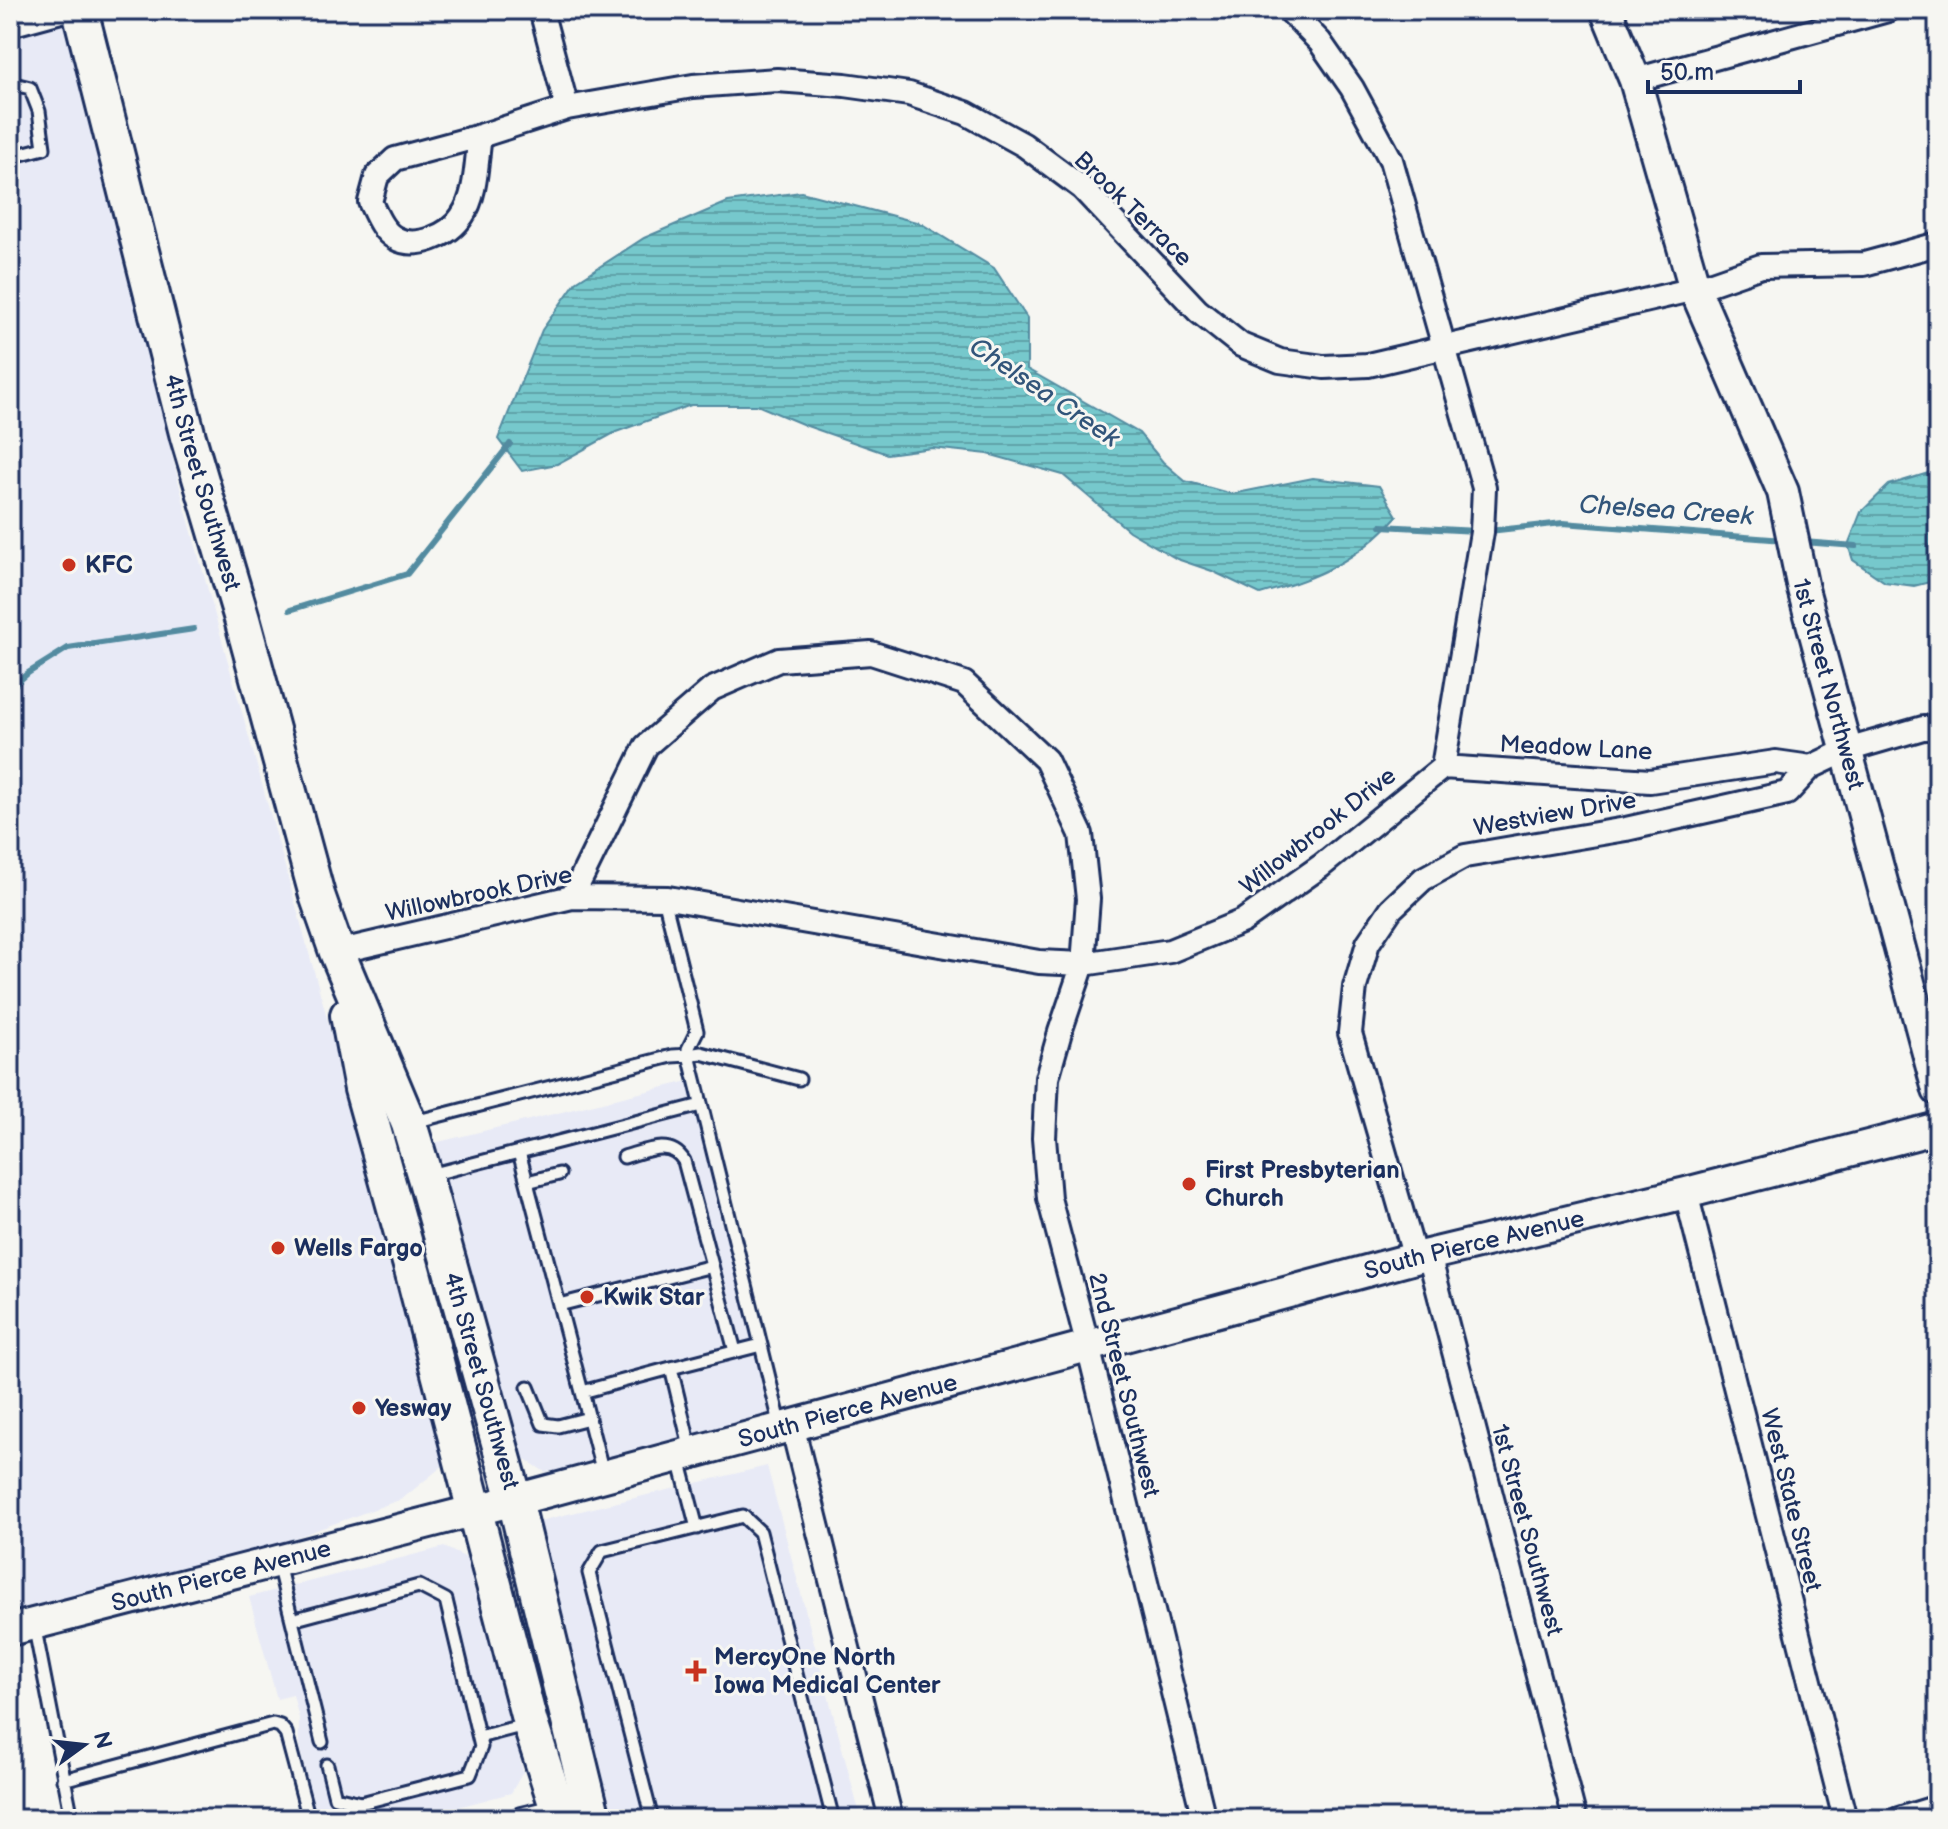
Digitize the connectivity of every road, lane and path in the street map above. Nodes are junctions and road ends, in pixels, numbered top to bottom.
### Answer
1 (65, 10) edge
2 (80, 10) edge
3 (541, 10) edge
4 (1289, 10) edge
5 (1606, 10) edge
6 (1888, 10) edge
7 (10, 25) edge
8 (1635, 80) junction
9 (10, 83) edge
10 (567, 108) junction
11 (480, 136) junction
12 (10, 157) edge
13 (1938, 244) edge
14 (1695, 289) junction
15 (1444, 347) junction
16 (1938, 728) edge
17 (1847, 750) junction
18 (1443, 767) junction
19 (1811, 767) junction
20 (572, 897) junction
21 (664, 898) junction
22 (337, 952) junction
23 (1083, 964) junction
24 (689, 1055) junction
25 (799, 1079) dead end
26 (1938, 1090) edge
27 (701, 1105) junction
28 (409, 1124) junction
29 (1938, 1128) edge
30 (519, 1152) junction
31 (624, 1157) dead end
32 (559, 1174) dead end
33 (425, 1177) junction
34 (527, 1182) junction
35 (1686, 1193) junction
36 (1422, 1257) junction
37 (712, 1266) junction
38 (559, 1305) junction
39 (761, 1345) junction
40 (1088, 1346) junction
41 (735, 1351) junction
42 (671, 1368) junction
43 (528, 1387) dead end
44 (582, 1392) junction
45 (589, 1418) junction
46 (787, 1426) junction
47 (685, 1453) junction
48 (603, 1475) junction
49 (515, 1500) junction
50 (475, 1511) junction
51 (697, 1528) junction
52 (278, 1562) junction
53 (292, 1620) junction
54 (22, 1626) edge
55 (530, 1723) junction
56 (479, 1737) junction
57 (322, 1742) dead end
58 (327, 1765) dead end
59 (63, 1780) junction
60 (1938, 1807) edge
61 (560, 1814) edge
62 (72, 1819) edge
63 (309, 1819) edge
64 (521, 1819) edge
65 (593, 1819) edge
66 (652, 1819) edge
67 (833, 1819) edge
68 (891, 1819) edge
69 (1204, 1819) edge
70 (1575, 1819) edge
71 (1845, 1819) edge
72 (1899, 1819) edge

1 - 7 street
2 - 22 main road, 4th Street Southwest
3 - 10 street
4 - 15 street
5 - 8 main road, 1st Street Northwest
6 - 8 street
8 - 14 main road, 1st Street Northwest
9 - 12 lane
10 - 11 street, Brook Terrace
10 - 15 street, Brook Terrace
11 - 11 street, Brook Terrace
13 - 14 street, Brook Terrace
14 - 15 street, Brook Terrace
14 - 17 main road, 1st Street Northwest
15 - 18 street
16 - 17 street
17 - 19 street
17 - 26 main road, 1st Street Northwest
18 - 19 street, Meadow Lane
18 - 23 street, Willowbrook Drive
19 - 36 street, Westview Drive
20 - 21 street, Willowbrook Drive
20 - 22 street, Willowbrook Drive
20 - 23 street, 2nd Street Southwest
21 - 23 street, Willowbrook Drive
21 - 24 lane
22 - 28 main road, 4th Street Southwest
22 - 50 main road, 4th Street Southwest
23 - 40 street, 2nd Street Southwest
24 - 25 lane
24 - 27 lane
24 - 28 lane
27 - 30 lane
27 - 39 lane
28 - 33 main road, 4th Street Southwest
29 - 35 main road, South Pierce Avenue
30 - 33 lane
30 - 34 lane
31 - 37 lane
32 - 34 lane
33 - 49 main road, 4th Street Southwest
34 - 38 lane
35 - 36 main road, South Pierce Avenue
35 - 71 street, West State Street
36 - 40 main road, South Pierce Avenue
36 - 70 street, 1st Street Southwest
37 - 38 lane
37 - 41 lane
38 - 44 lane
39 - 41 lane
39 - 46 lane
40 - 46 main road, South Pierce Avenue
40 - 69 street, 2nd Street Southwest
41 - 42 lane
42 - 44 lane
42 - 47 lane
43 - 45 lane
44 - 45 lane
45 - 48 lane
46 - 47 main road, South Pierce Avenue
46 - 68 street
47 - 48 main road, South Pierce Avenue
47 - 51 lane
48 - 49 main road, South Pierce Avenue
49 - 50 main road, South Pierce Avenue
49 - 65 main road, 4th Street Southwest
50 - 52 main road, South Pierce Avenue
50 - 55 main road, 4th Street Southwest
51 - 66 lane
51 - 67 lane
52 - 53 lane
52 - 54 main road, South Pierce Avenue
53 - 56 lane
53 - 57 lane
54 - 59 lane
55 - 56 lane
55 - 61 main road, 4th Street Southwest
56 - 58 lane
59 - 62 lane
59 - 63 lane
60 - 72 street
61 - 64 street

